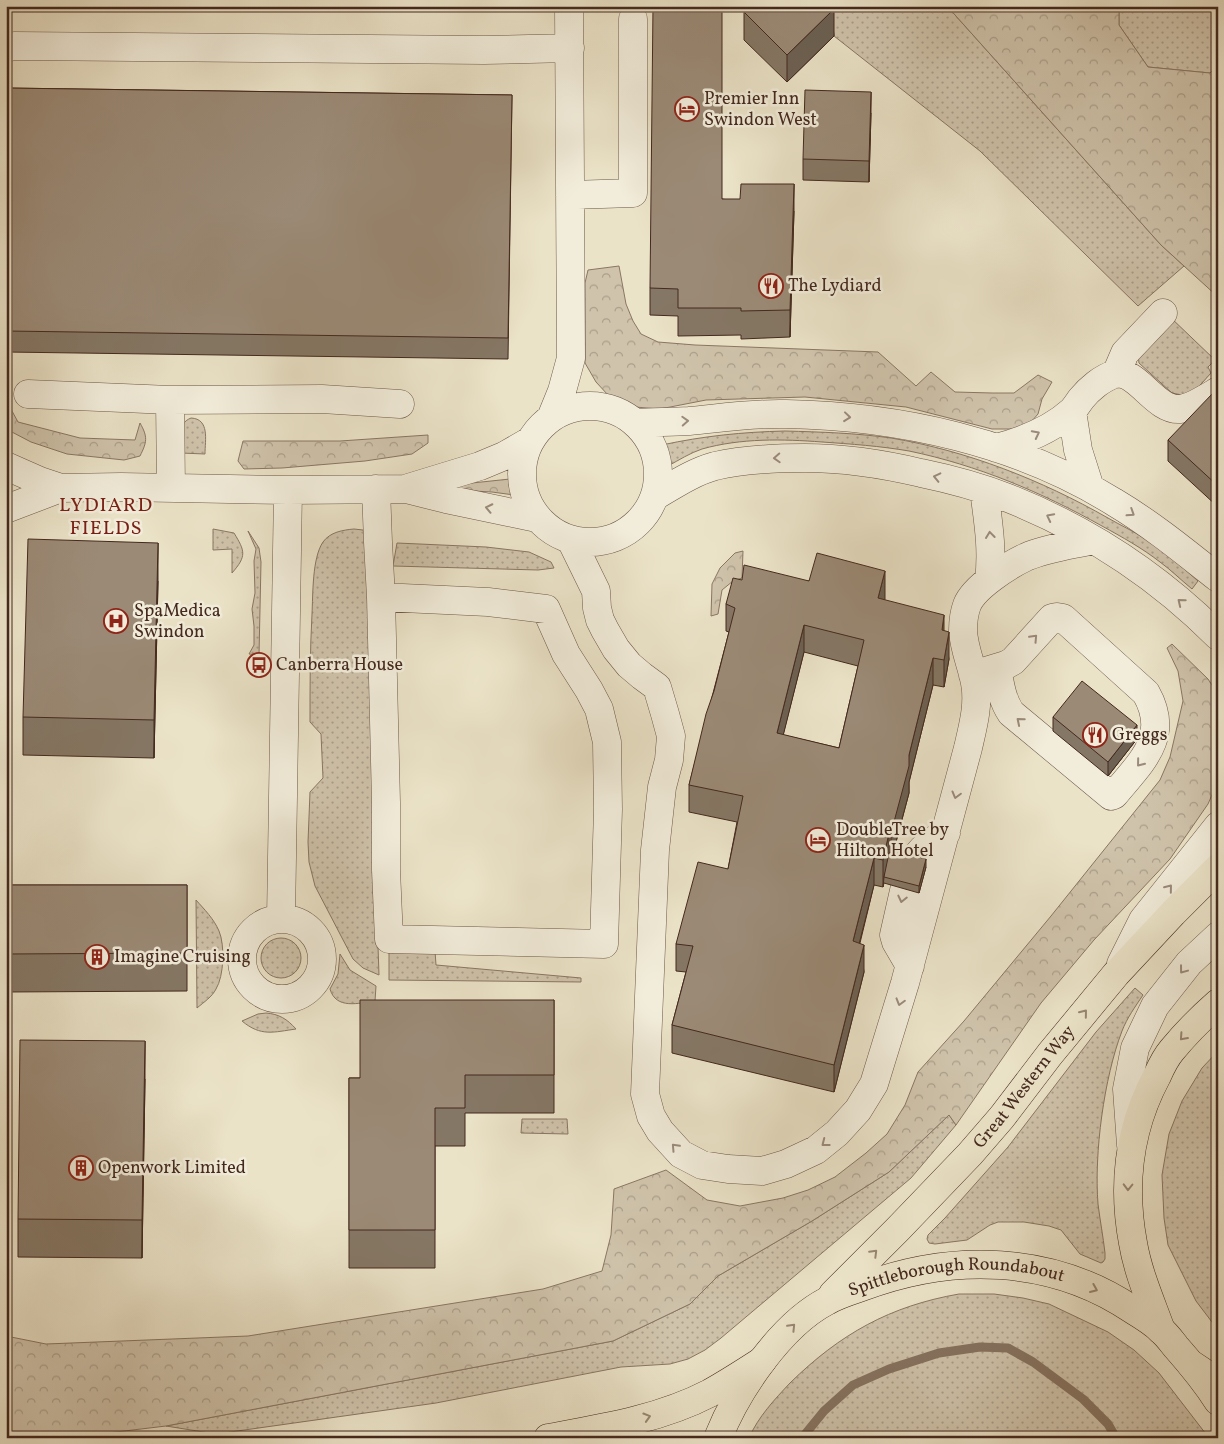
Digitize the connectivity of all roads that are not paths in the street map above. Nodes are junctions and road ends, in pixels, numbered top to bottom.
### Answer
1 (569, 6) edge
2 (633, 19) dead end
3 (6, 48) edge
4 (570, 48) junction
5 (570, 195) junction
6 (1162, 312) dead end
7 (571, 358) junction
8 (1116, 374) junction
9 (1218, 392) edge
10 (28, 394) dead end
11 (170, 400) junction
12 (400, 404) dead end
13 (599, 407) junction
14 (1072, 411) junction
15 (551, 418) junction
16 (636, 423) junction
17 (530, 441) junction
18 (996, 448) junction
19 (6, 466) edge
20 (61, 488) junction
21 (171, 488) junction
22 (1090, 488) junction
23 (376, 489) junction
24 (406, 489) junction
25 (288, 490) junction
26 (984, 490) junction
27 (655, 496) junction
28 (6, 509) edge
29 (537, 518) junction
30 (571, 540) junction
31 (610, 540) junction
32 (1093, 540) junction
33 (1218, 578) edge
34 (989, 580) junction
35 (596, 591) junction
36 (381, 597) junction
37 (1218, 636) edge
38 (985, 671) junction
39 (1218, 826) edge
40 (1218, 868) edge
41 (281, 919) dead end
42 (1218, 936) edge
43 (1116, 974) junction
44 (1218, 1003) edge
45 (1131, 1148) junction
46 (827, 1300) junction
47 (1161, 1330) junction
48 (762, 1361) junction
49 (1191, 1364) junction
50 (1218, 1382) edge
51 (1218, 1401) edge
52 (548, 1438) edge
53 (718, 1438) edge

1 - 4 street
2 - 5 street
3 - 4 street
4 - 5 street
5 - 7 street
6 - 8 street
7 - 13 street
7 - 15 street
8 - 9 street
8 - 14 street
10 - 11 street
11 - 12 street
11 - 21 street
13 - 15 street
13 - 16 street
18 -> 14 street
14 - 22 street
15 - 17 street
16 -> 18 street
16 - 27 street
17 - 24 street
17 - 29 street
18 - 22 street
19 - 20 street
20 - 21 street
20 - 28 street
21 - 25 street
22 -> 33 street
23 - 24 street
23 - 25 street
23 - 36 street
29 -> 24 street
25 - 41 street
26 -> 27 street
32 -> 26 street
34 -> 26 street
27 - 31 street
29 - 30 street
30 - 31 street
30 - 35 street
31 - 35 street
32 - 34 street
37 -> 32 street
34 - 38 street
38 -> 35 street
36 - 36 street
38 -> 38 street
43 -> 39 street
40 - 43 main road, Great Western Way
42 -> 45 street
46 -> 43 main road, Great Western Way
44 -> 45 main road
45 -> 47 main road
46 -> 47 main road, Spittleborough Roundabout
48 -> 46 main road, Spittleborough Roundabout
47 - 49 main road, Spittleborough Roundabout
52 -> 48 main road
48 - 53 main road, Spittleborough Roundabout
49 - 50 main road
49 - 51 main road, Spittleborough Roundabout

